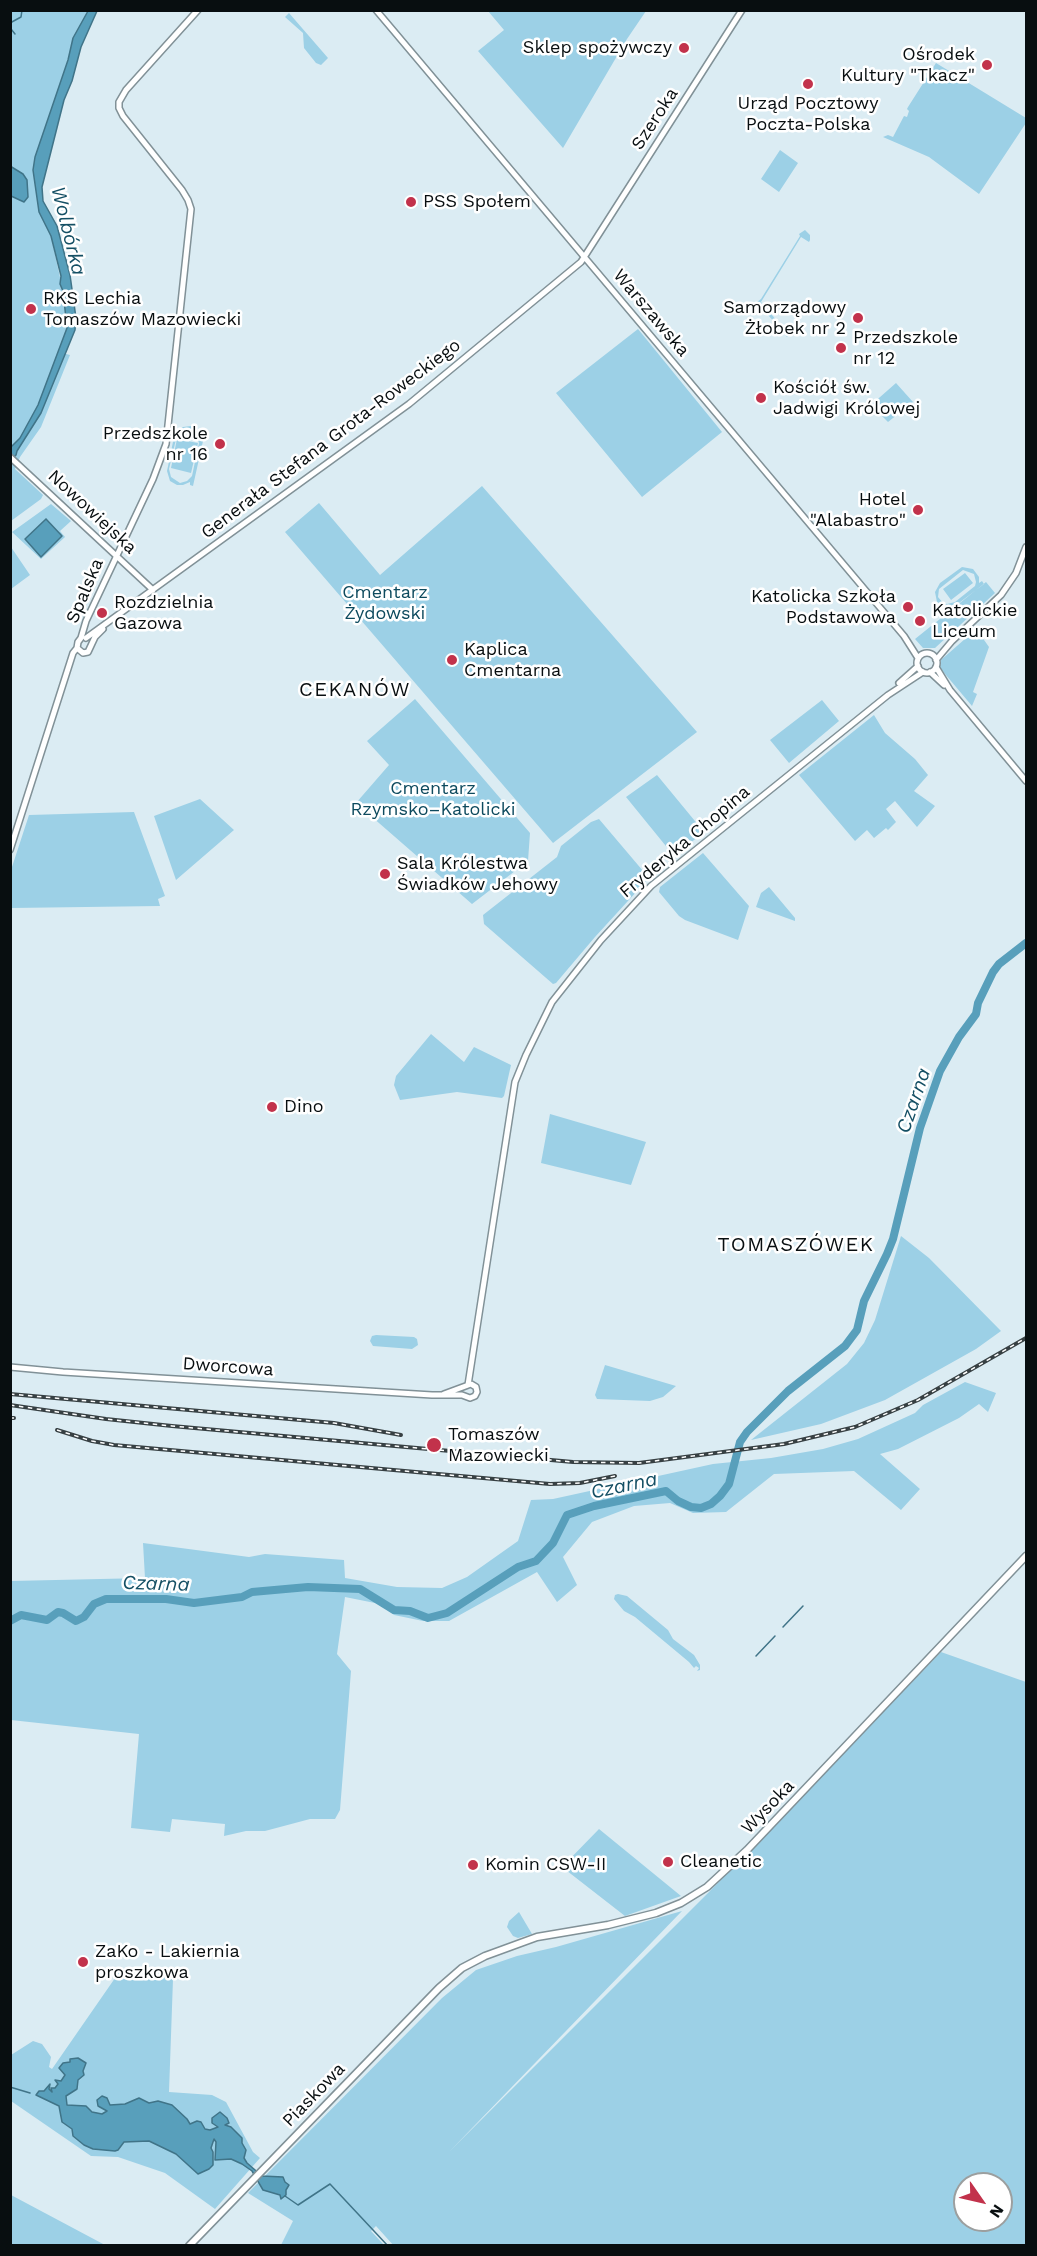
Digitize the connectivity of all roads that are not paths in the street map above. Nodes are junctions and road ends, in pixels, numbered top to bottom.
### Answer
1 (198, 10) edge
2 (376, 10) edge
3 (742, 10) edge
4 (594, 243) junction
5 (574, 245) junction
6 (585, 258) junction
7 (10, 458) edge
8 (1026, 547) edge
9 (117, 555) junction
10 (153, 590) junction
11 (117, 616) junction
12 (904, 636) junction
13 (84, 638) junction
14 (952, 641) junction
15 (92, 646) junction
16 (80, 651) junction
17 (924, 653) junction
18 (931, 654) junction
19 (918, 658) junction
20 (936, 660) junction
21 (918, 666) junction
22 (936, 667) junction
23 (923, 672) junction
24 (930, 672) junction
25 (950, 690) junction
26 (888, 694) junction
27 (1026, 781) edge
28 (10, 850) edge
29 (10, 1367) edge
30 (469, 1386) junction
31 (444, 1394) junction
32 (465, 1396) junction
33 (1026, 1556) edge
34 (462, 1968) joint
35 (189, 2246) edge

1 - 9 street, Spalska
2 - 5 street, Warszawska
3 - 4 street, Szeroka
4 - 5 street
4 - 6 street, Szeroka
5 - 6 street, Warszawska
6 - 10 street, Generała Stefana Grota-Roweckiego
6 - 12 street, Warszawska
7 - 9 street, Nowowiejska
8 - 14 street
9 - 10 street, Nowowiejska
9 - 13 street, Spalska
10 - 11 street, Generała Stefana Grota-Roweckiego
11 - 13 street, Generała Stefana Grota-Roweckiego
11 - 15 street, Generała Stefana Grota-Roweckiego
12 - 17 street, Warszawska
12 - 19 street, Warszawska
13 - 15 street
13 - 16 street
14 - 18 street
14 - 20 street
15 - 16 street
16 - 28 street, Spalska
17 - 18 street
17 - 19 street
18 - 20 street
19 - 21 street
20 - 22 street
21 - 23 street
21 - 26 street, Fryderyka Chopina
22 - 24 street
22 - 25 street
23 - 24 street
23 - 26 street, Fryderyka Chopina
24 - 25 street
25 - 27 street
26 - 30 street, Fryderyka Chopina
29 - 31 street, Dworcowa
30 - 31 street, Dworcowa
30 - 32 street, Fryderyka Chopina
30 - 32 street
31 - 32 street, Dworcowa
33 - 34 main road, Wysoka
34 - 35 main road, Piaskowa

